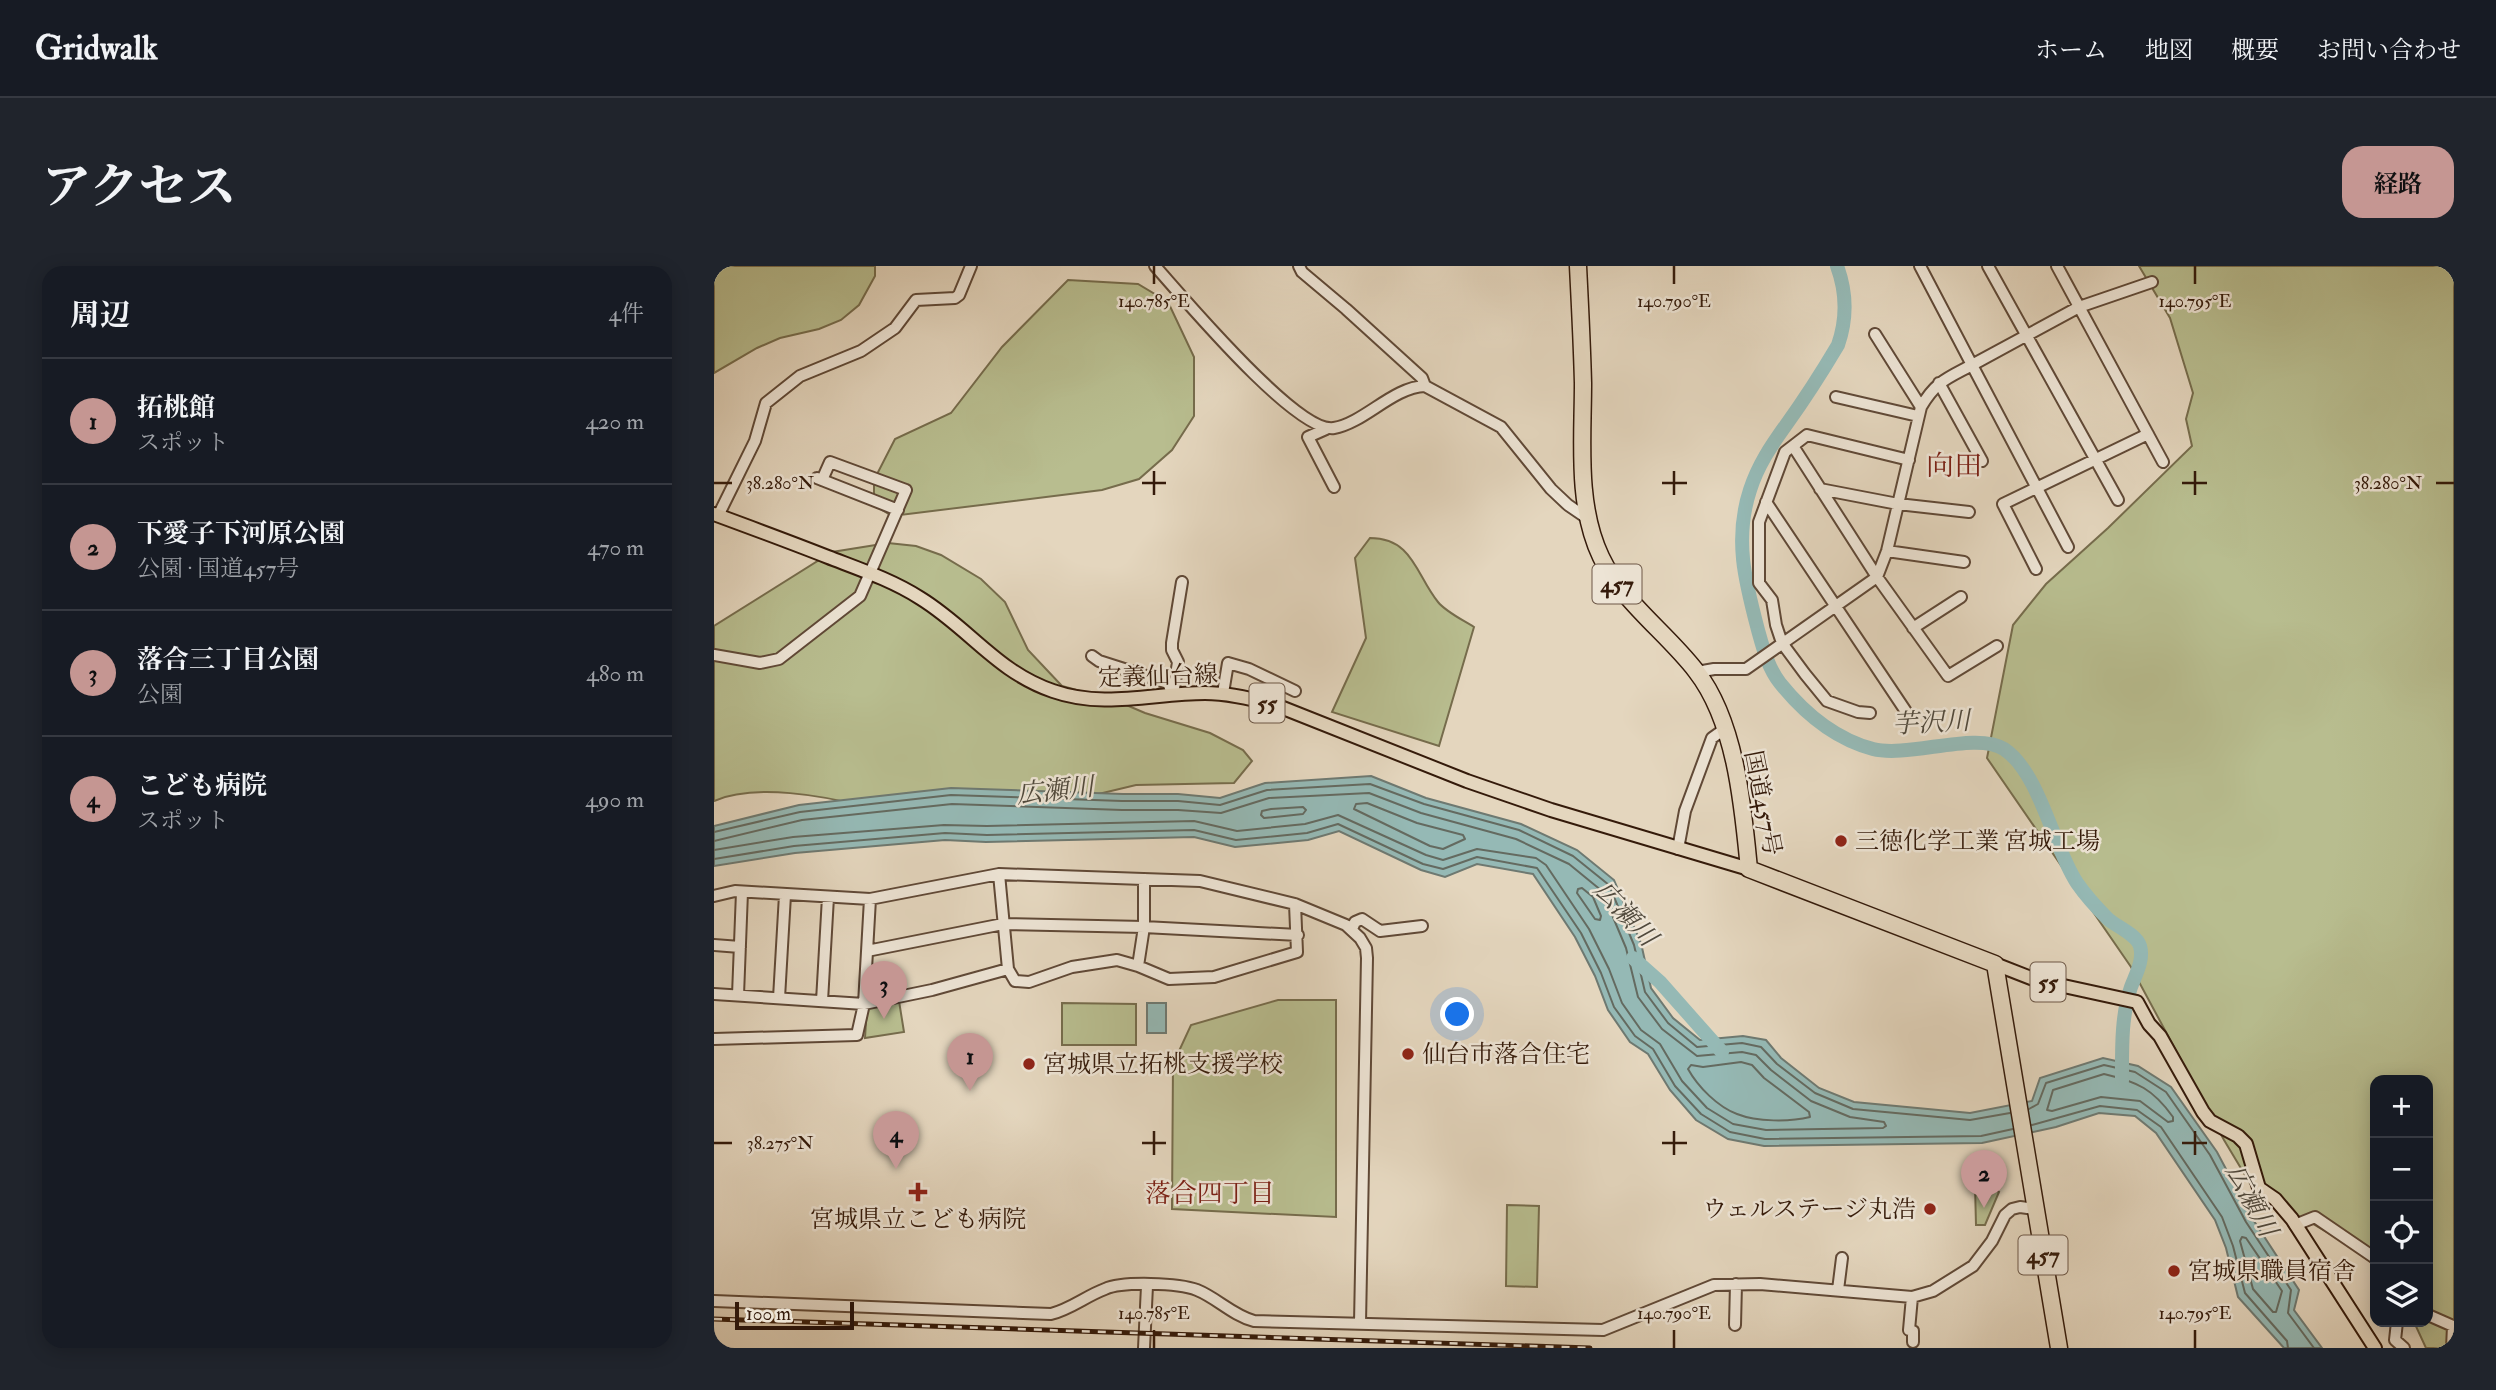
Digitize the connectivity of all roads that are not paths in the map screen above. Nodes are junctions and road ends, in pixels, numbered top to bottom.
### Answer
1 (971, 266) edge
2 (1154, 266) edge
3 (1299, 266) edge
4 (1578, 266) edge
5 (1920, 266) edge
6 (1988, 266) edge
7 (2057, 266) edge
8 (2151, 282) dead end
9 (2079, 307) junction
10 (1875, 334) dead end
11 (2025, 334) junction
12 (1972, 365) junction
13 (1939, 383) junction
14 (1426, 386) junction
15 (1836, 397) dead end
16 (1920, 412) junction
17 (1326, 429) junction
18 (2148, 435) junction
19 (1793, 446) junction
20 (1909, 460) junction
21 (1982, 461) dead end
22 (2096, 461) junction
23 (2163, 462) dead end
24 (1334, 487) dead end
25 (2036, 487) junction
26 (1820, 489) junction
27 (2118, 500) dead end
28 (1766, 502) junction
29 (1898, 504) junction
30 (898, 510) junction
31 (1969, 512) dead end
32 (716, 515) edge
33 (1587, 518) junction
34 (2068, 547) dead end
35 (1887, 551) junction
36 (1964, 562) dead end
37 (2036, 569) dead end
38 (870, 573) junction
39 (1877, 577) junction
40 (1182, 582) dead end
41 (1961, 597) dead end
42 (1836, 605) junction
43 (1913, 628) junction
44 (1781, 644) junction
45 (1997, 646) dead end
46 (714, 655) edge
47 (1092, 656) dead end
48 (1697, 672) junction
49 (1296, 691) dead end
50 (1223, 693) junction
51 (1173, 695) junction
52 (1870, 713) dead end
53 (1906, 713) dead end
54 (1726, 728) junction
55 (1678, 849) junction
56 (1749, 869) junction
57 (999, 873) junction
58 (1144, 878) junction
59 (742, 892) junction
60 (785, 895) junction
61 (714, 896) edge
62 (828, 897) junction
63 (870, 899) junction
64 (1295, 904) junction
65 (1003, 924) junction
66 (1422, 926) dead end
67 (1144, 927) junction
68 (1352, 929) junction
69 (1298, 935) junction
70 (714, 945) edge
71 (740, 947) junction
72 (867, 951) junction
73 (1996, 964) junction
74 (1138, 966) junction
75 (1008, 969) junction
76 (714, 994) edge
77 (738, 995) junction
78 (779, 998) junction
79 (821, 1001) junction
80 (864, 1004) junction
81 (714, 1039) edge
82 (2035, 1209) junction
83 (2295, 1225) junction
84 (2370, 1255) edge
85 (1842, 1258) dead end
86 (1736, 1284) junction
87 (1147, 1286) junction
88 (1838, 1290) junction
89 (1912, 1297) junction
90 (714, 1301) edge
91 (2433, 1317) edge
92 (1360, 1324) junction
93 (1735, 1325) dead end
94 (2396, 1327) edge
95 (1913, 1342) dead end
96 (1144, 1348) edge
97 (2059, 1348) edge
98 (2375, 1348) edge
99 (2404, 1348) edge
100 (2452, 1348) edge

1 - 32 street
2 - 17 street
3 - 14 street
4 - 33 highway, 国道457号 / 457
5 - 12 street
6 - 11 street
7 - 9 street
8 - 9 street
9 - 11 street
9 - 18 street
10 - 16 street
11 - 12 street
11 - 22 street
12 - 13 street
12 - 25 street
13 - 16 street
13 - 21 street
14 - 17 street
14 - 33 street
15 - 16 street
16 - 20 street
17 - 24 street
18 - 22 street
18 - 23 street
19 - 20 street
19 - 26 street
19 - 28 street
20 - 29 street
22 - 25 street
22 - 27 street
25 - 34 street
25 - 37 street
26 - 29 street
26 - 39 street
28 - 42 street
28 - 44 street
29 - 31 street
29 - 35 street
30 - 30 street
30 - 38 street
32 - 38 main road, 定義仙台線 / 55
33 - 48 highway, 国道457号 / 457
35 - 36 street
35 - 39 street
38 - 46 street
38 - 51 main road, 定義仙台線 / 55
39 - 42 street
39 - 43 street
40 - 51 street
41 - 43 street
42 - 44 street
42 - 53 street
43 - 45 street
44 - 48 street
44 - 52 street
47 - 51 street
48 - 54 highway, 国道457号 / 457
49 - 50 street
50 - 51 main road, 定義仙台線 / 55
50 - 55 main road, 定義仙台線 / 55
54 - 55 street
54 - 56 highway, 国道457号 / 457
55 - 56 main road, 定義仙台線 / 55
56 - 73 highway, 国道457号
57 - 58 street
57 - 63 street
57 - 65 street
58 - 64 street
58 - 67 street
59 - 60 street
59 - 61 street
59 - 71 street
60 - 62 street
60 - 78 street
62 - 63 street
62 - 79 street
63 - 72 street
64 - 68 street
64 - 69 street
65 - 67 street
65 - 72 street
65 - 75 street
66 - 68 street
67 - 69 street
67 - 74 street
68 - 92 street
69 - 74 street
70 - 71 street
71 - 77 street
72 - 80 street
73 - 82 highway, 457
73 - 83 main road, 55
74 - 75 street
75 - 80 street
76 - 77 street
77 - 78 street
78 - 79 street
79 - 80 street
80 - 81 street
82 - 89 street
82 - 97 highway, 457
83 - 84 street
83 - 98 main road, 55
85 - 88 street
86 - 88 street
86 - 92 street
86 - 93 street
87 - 90 street
87 - 92 street
87 - 96 street
88 - 89 street
89 - 95 street
91 - 100 street
94 - 99 street

